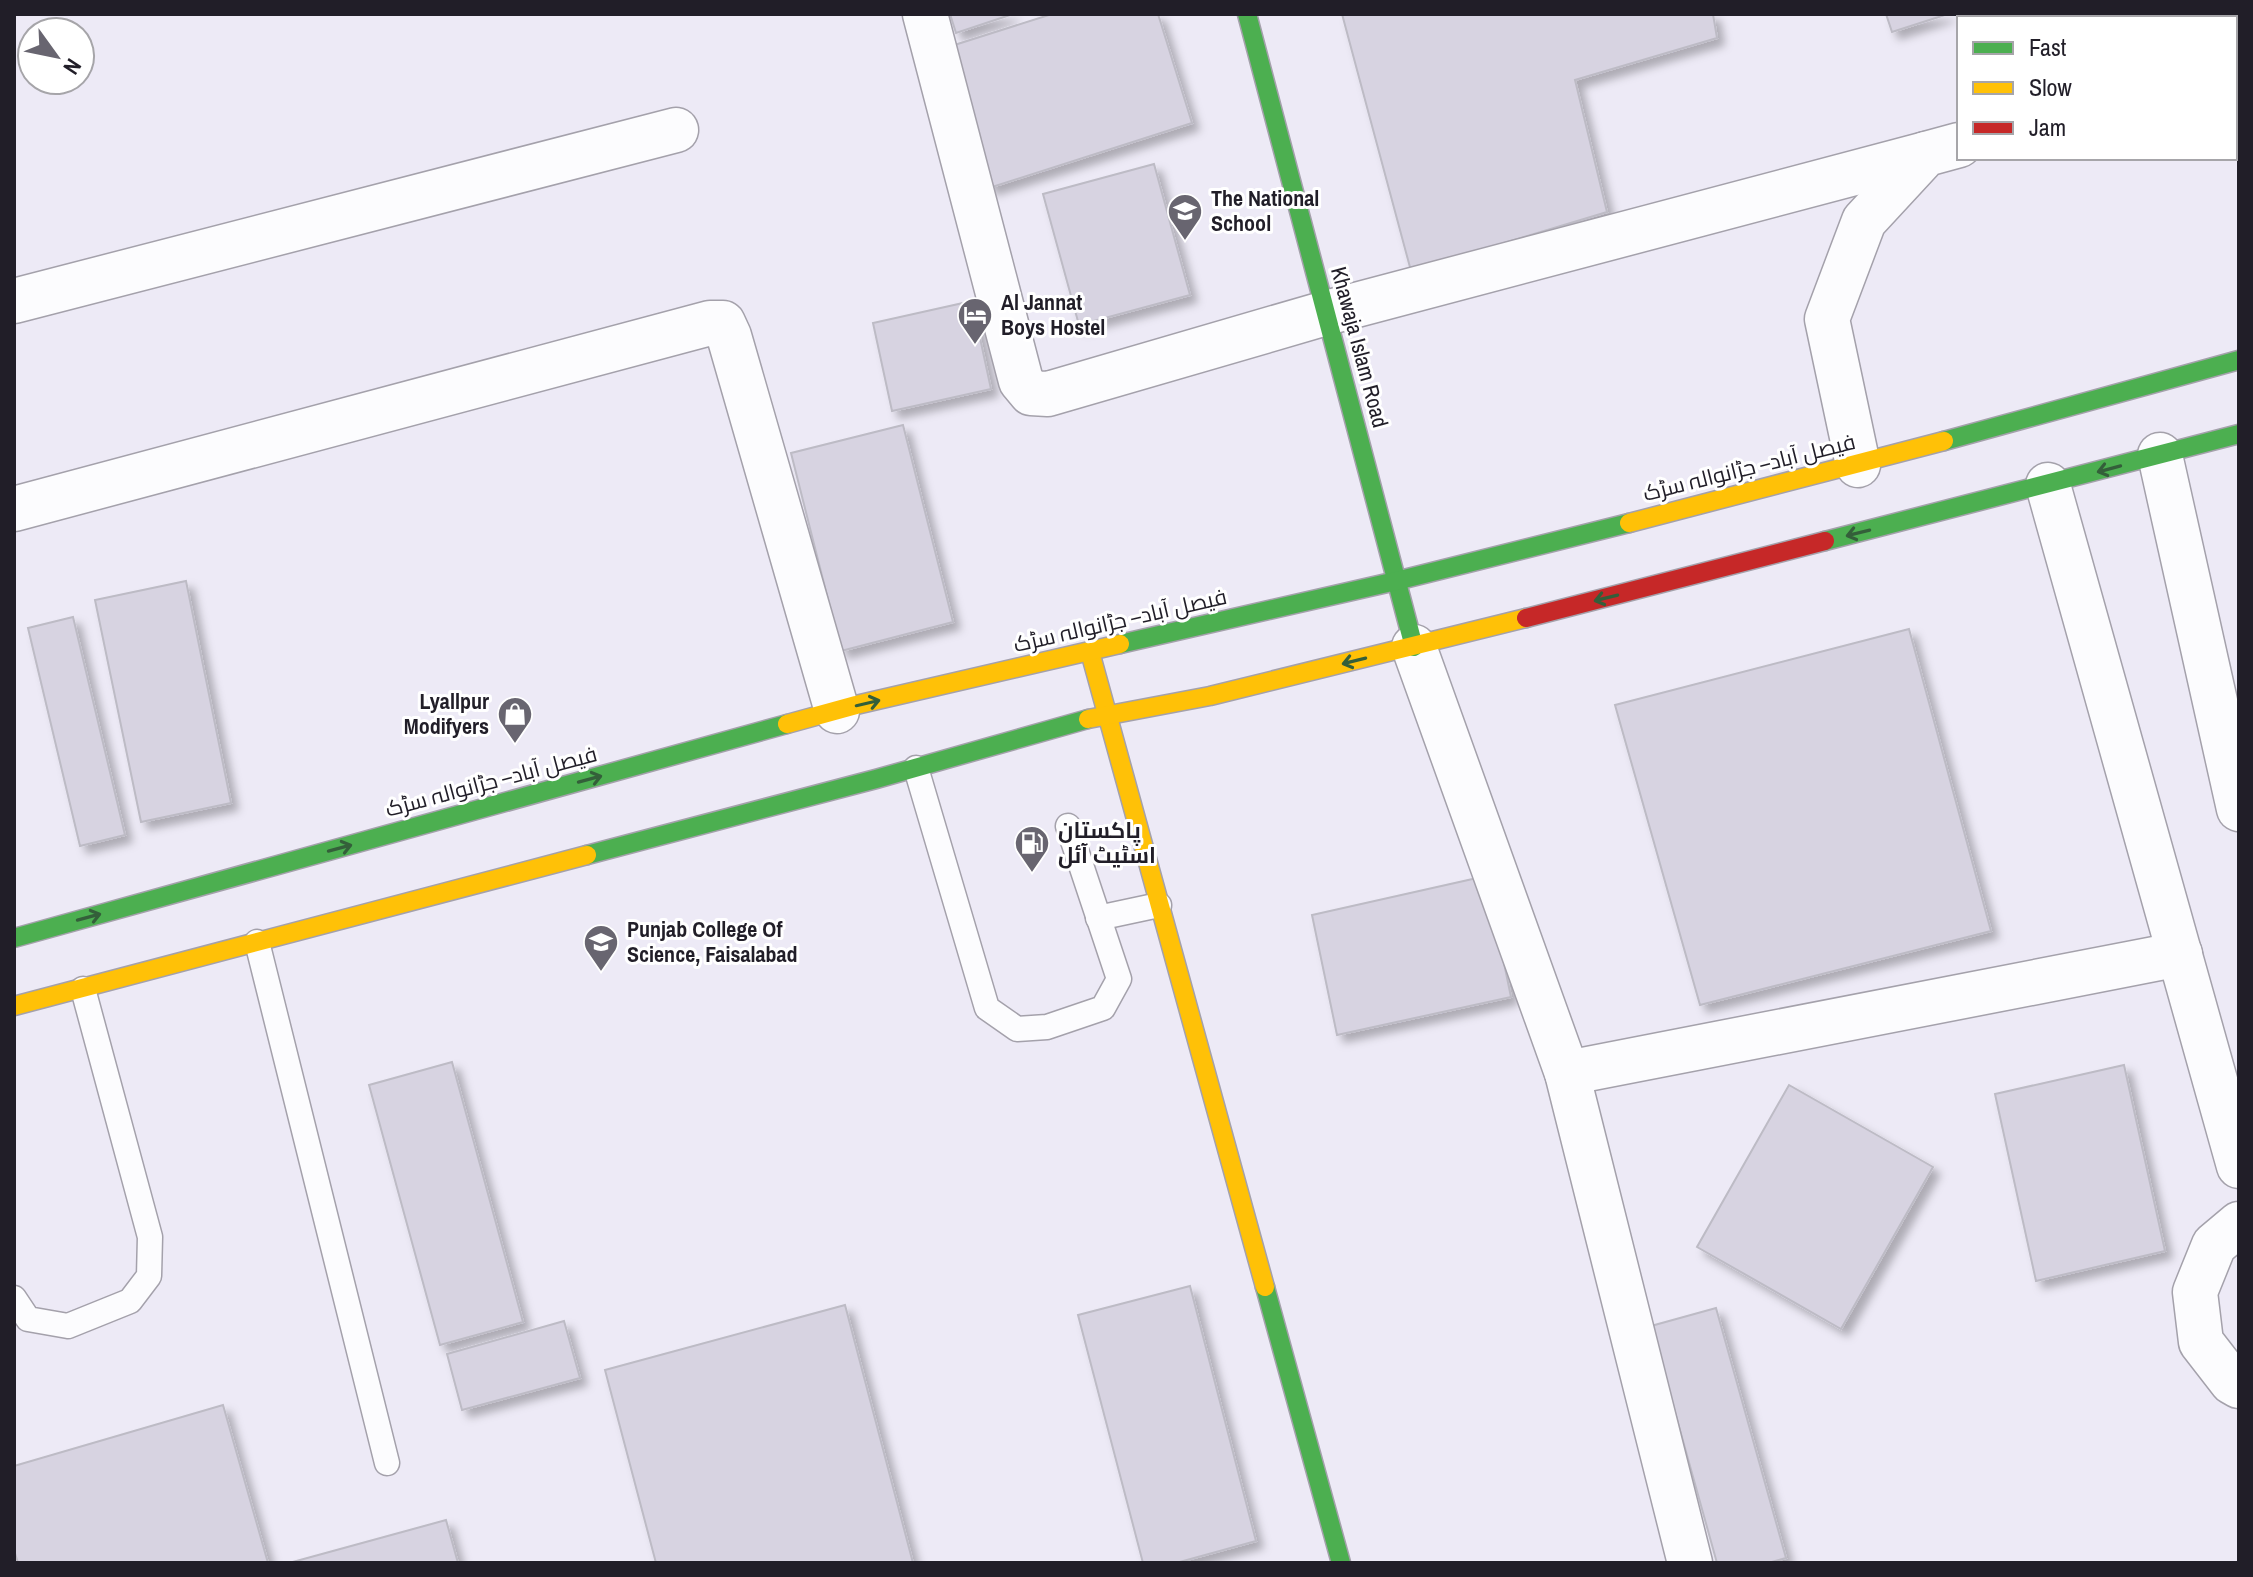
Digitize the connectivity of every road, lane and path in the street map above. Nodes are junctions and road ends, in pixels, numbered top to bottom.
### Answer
1 (925, 14) edge
2 (1247, 14) edge
3 (676, 130) dead end
4 (1942, 149) edge
5 (14, 301) edge
6 (1326, 313) junction
7 (2239, 360) edge
8 (2239, 434) edge
9 (2160, 455) junction
10 (1858, 465) junction
11 (2048, 485) junction
12 (14, 509) edge
13 (1396, 581) junction
14 (1414, 647) junction
15 (1090, 652) junction
16 (2227, 697) edge
17 (837, 711) junction
18 (1106, 714) junction
19 (916, 768) junction
20 (2239, 809) edge
21 (1068, 826) dead end
22 (1159, 905) junction
23 (1098, 918) junction
24 (14, 938) edge
25 (257, 942) junction
26 (2180, 954) junction
27 (83, 989) junction
28 (14, 1006) edge
29 (1567, 1073) junction
30 (2239, 1166) edge
31 (2239, 1224) edge
32 (14, 1298) edge
33 (2239, 1386) edge
34 (387, 1463) dead end
35 (1341, 1563) edge
36 (1690, 1563) edge

1 - 6 street
2 - 6 main road, Khawaja Islam Road
3 - 5 street
4 - 6 street
4 - 10 street
6 - 13 main road, Khawaja Islam Road
7 - 10 main road, فیصل آباد– جڑانوالہ سڑک
8 - 9 main road
9 -> 11 main road
9 - 16 street
10 - 13 main road, فیصل آباد– جڑانوالہ سڑک
11 -> 14 main road
11 - 26 street
12 - 17 street
13 - 14 main road, Khawaja Islam Road
13 - 15 main road, فیصل آباد– جڑانوالہ سڑک
14 -> 18 main road
14 - 29 street
17 -> 15 main road, فیصل آباد– جڑانوالہ سڑک
15 - 18 main road
16 - 20 street
24 -> 17 main road, فیصل آباد– جڑانوالہ سڑک
18 - 19 main road
18 - 22 main road
19 - 23 lane
19 - 25 main road
21 - 23 lane
22 - 23 lane
22 - 35 main road
25 - 27 main road
25 - 34 lane
26 - 29 street
26 - 30 street
27 - 28 main road
27 - 32 lane
29 - 36 street
31 - 33 street

